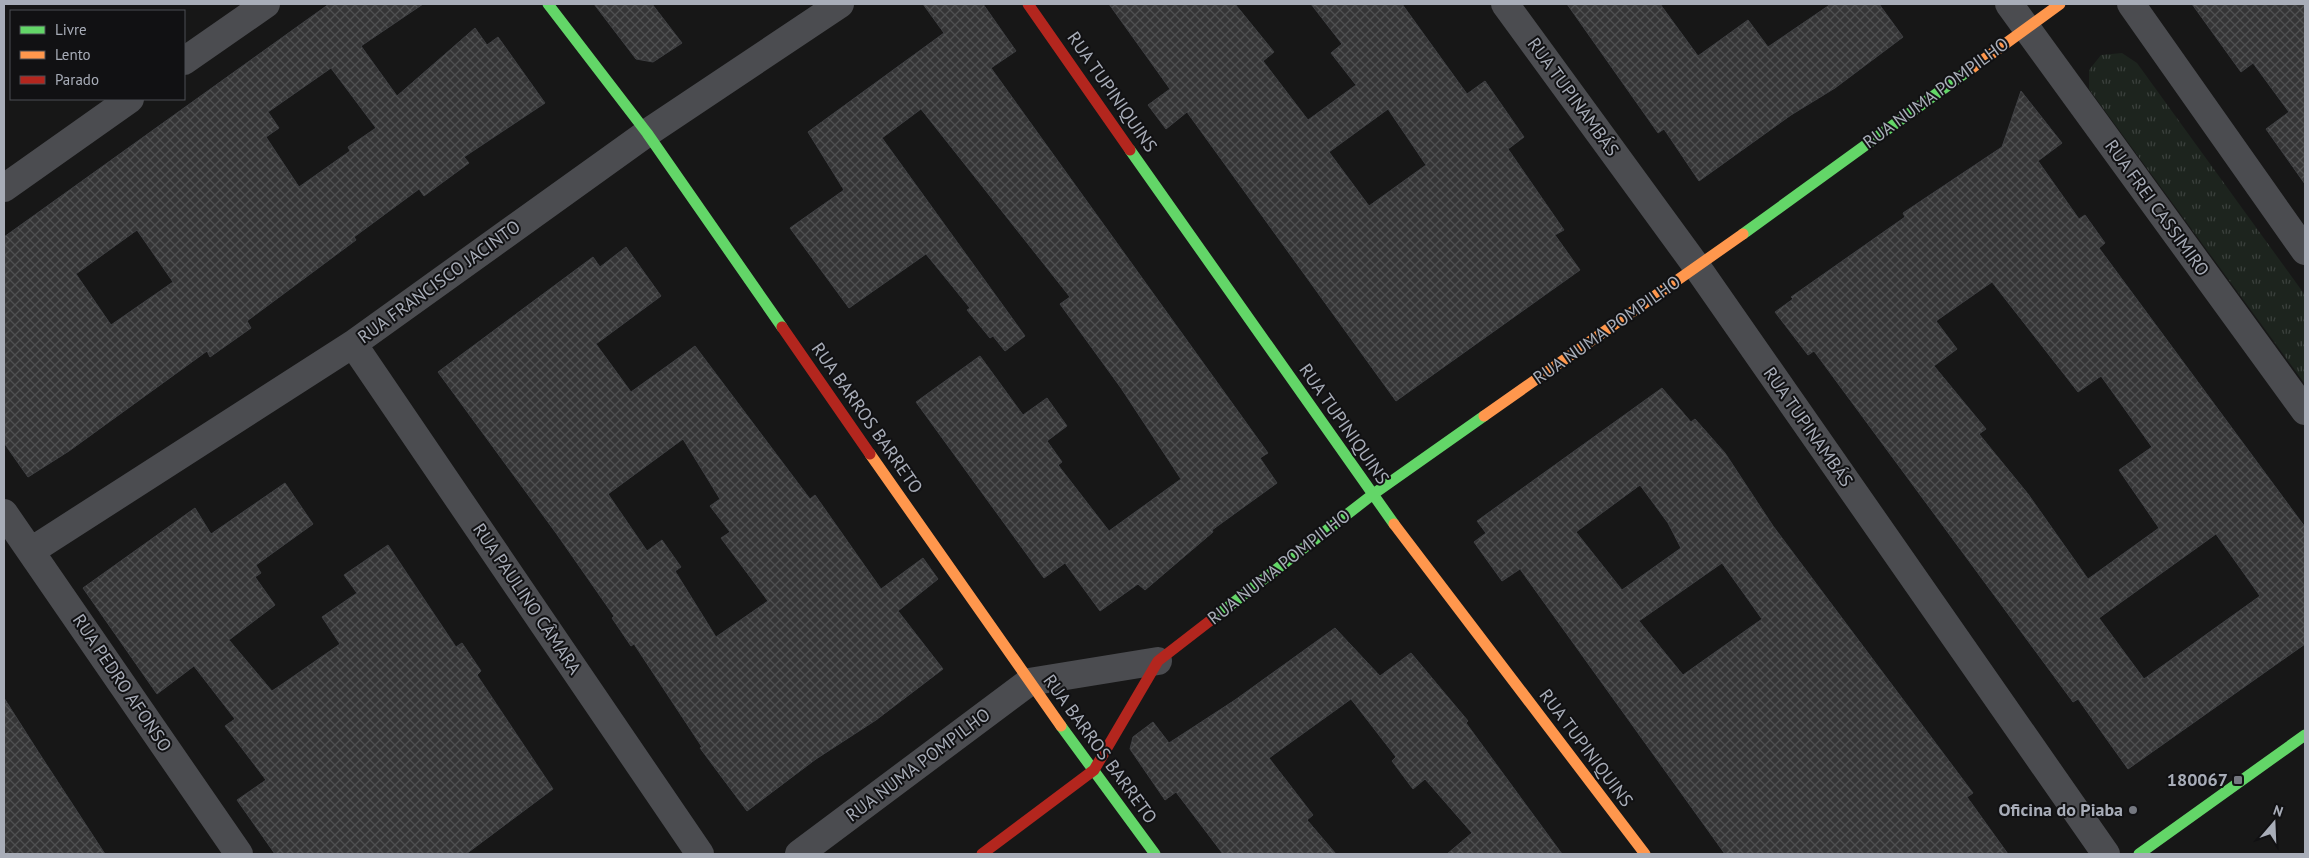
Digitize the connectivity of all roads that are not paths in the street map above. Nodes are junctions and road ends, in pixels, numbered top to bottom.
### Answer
1 (266, 4) edge
2 (548, 4) edge
3 (840, 4) edge
4 (1028, 4) edge
5 (1505, 4) edge
6 (2009, 4) edge
7 (2060, 4) edge
8 (2131, 4) edge
9 (2026, 28) junction
10 (185, 60) edge
11 (129, 100) edge
12 (647, 133) junction
13 (4, 188) edge
14 (2305, 251) edge
15 (1697, 267) junction
16 (353, 344) junction
17 (2305, 411) edge
18 (1372, 495) junction
19 (4, 513) edge
20 (31, 551) junction
21 (1158, 661) junction
22 (1029, 682) junction
23 (2305, 735) edge
24 (1094, 770) junction
25 (239, 854) edge
26 (700, 854) edge
27 (799, 854) edge
28 (982, 854) edge
29 (1155, 854) edge
30 (1645, 854) edge
31 (2106, 854) edge
32 (2139, 854) edge

1 - 10 street
2 - 12 street, RUA BARROS BARRETO
3 - 12 street, RUA FRANCISCO JACINTO
4 - 18 street, RUA TUPINIQUINS
5 - 15 street, RUA TUPINAMBÁS
6 - 9 street, RUA FREI CASSIMIRO
7 - 9 street, RUA NUMA POMPILHO
8 - 14 street
9 - 15 street, RUA NUMA POMPILHO
9 - 17 street, RUA FREI CASSIMIRO
11 - 13 street
12 - 16 street, RUA FRANCISCO JACINTO
12 - 22 street, RUA BARROS BARRETO
15 - 18 street, RUA NUMA POMPILHO
15 - 31 street, RUA TUPINAMBÁS
16 - 20 street, RUA FRANCISCO JACINTO
16 - 26 street, RUA PAULINO CÂMARA
18 - 21 street, RUA NUMA POMPILHO
18 - 30 street, RUA TUPINIQUINS
19 - 20 street, RUA PEDRO AFONSO
20 - 25 street, RUA PEDRO AFONSO
21 - 22 street, RUA NUMA POMPILHO
21 - 24 street, RUA NUMA POMPILHO
22 - 24 street, RUA BARROS BARRETO
22 - 27 street, RUA NUMA POMPILHO
23 - 32 street
24 - 28 street, RUA NUMA POMPILHO
24 - 29 street, RUA BARROS BARRETO

